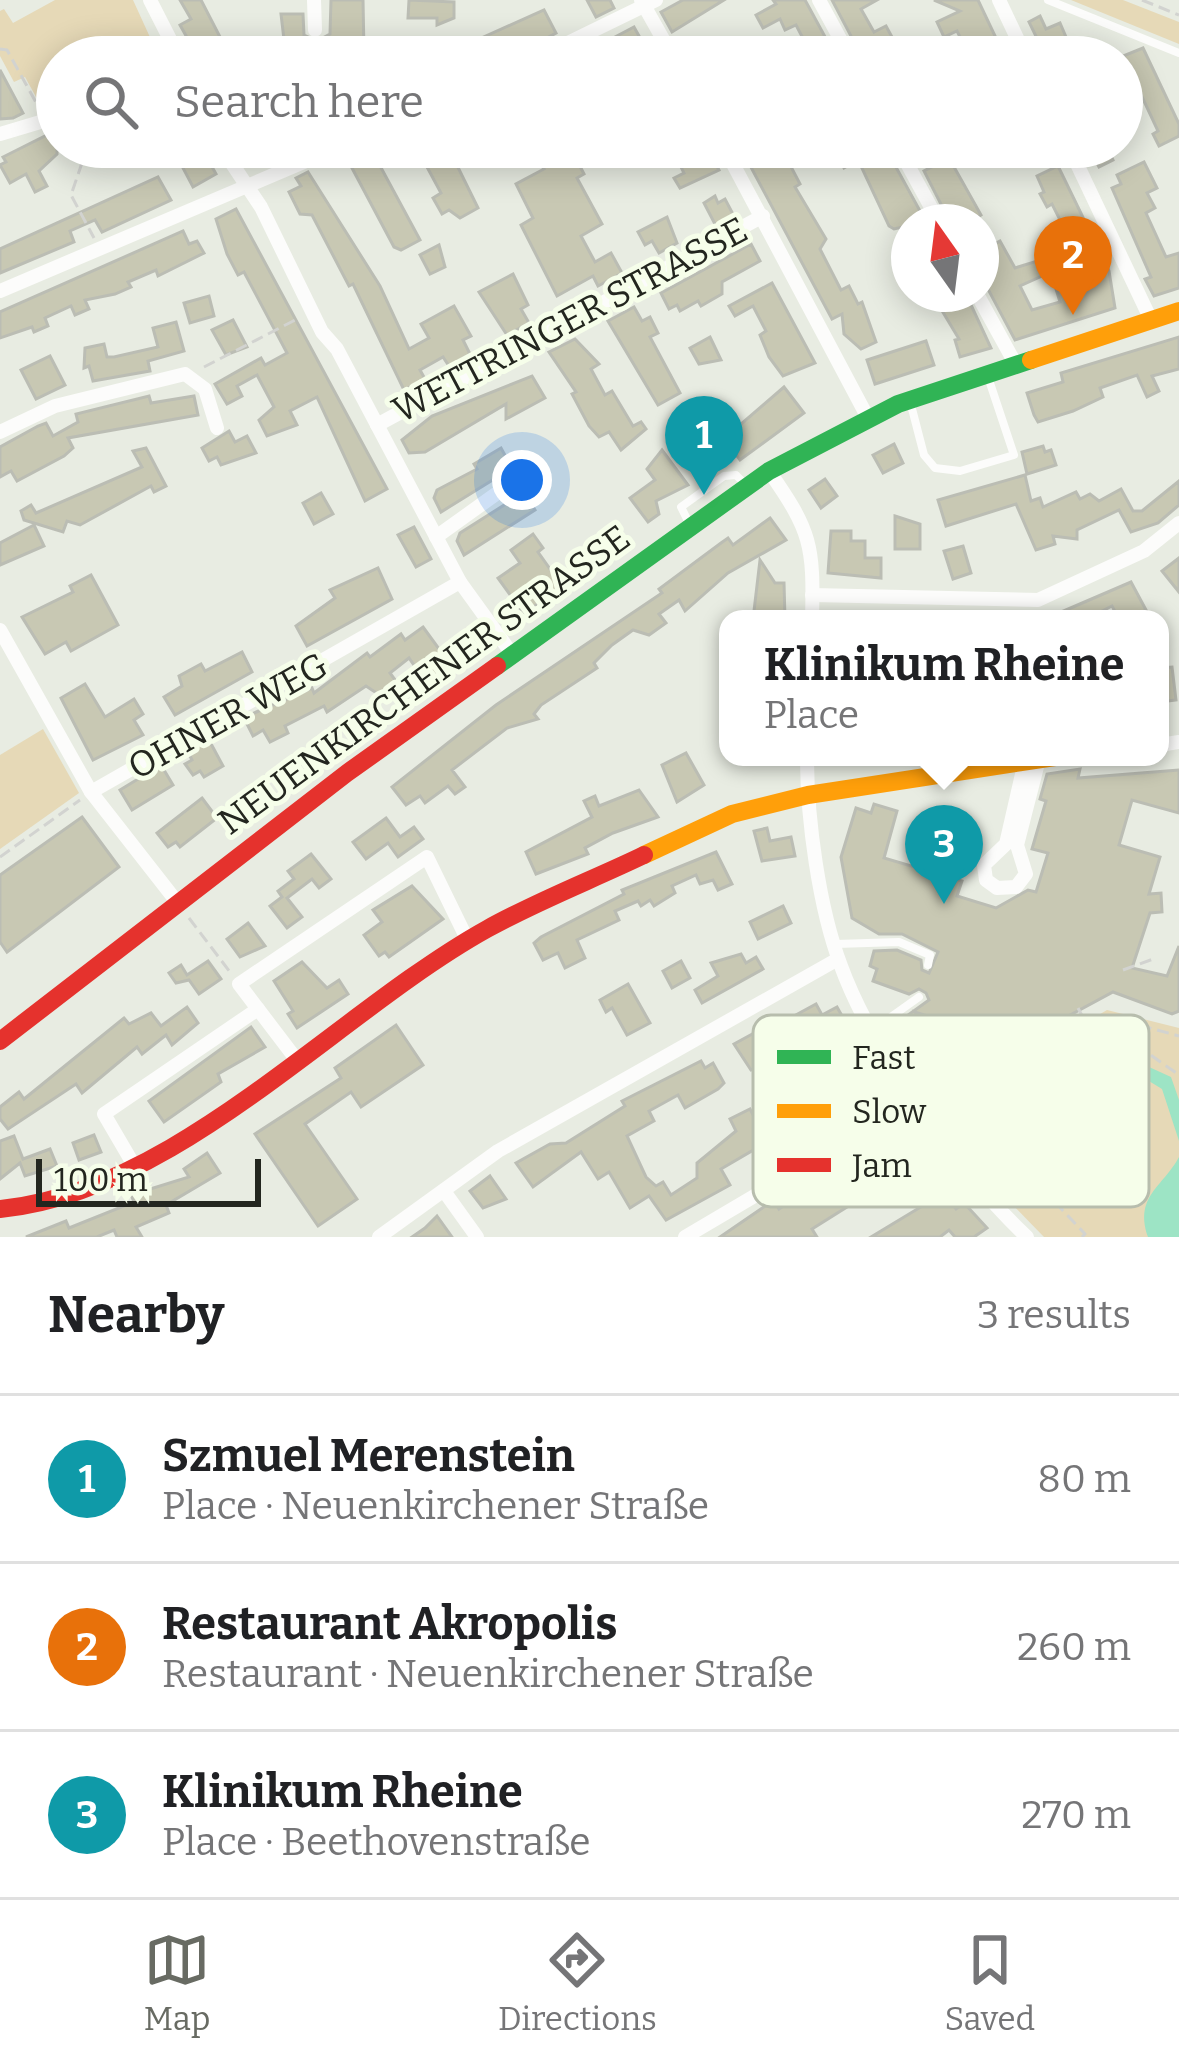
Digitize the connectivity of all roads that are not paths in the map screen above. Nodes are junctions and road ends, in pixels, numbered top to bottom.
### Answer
1 (150, 0) edge
2 (314, 0) edge
3 (819, 0) edge
4 (1000, 0) edge
5 (1048, 0) edge
6 (647, 2) edge
7 (315, 31) dead end
8 (168, 36) edge
9 (580, 36) edge
10 (663, 36) edge
11 (839, 36) edge
12 (1016, 36) edge
13 (1137, 36) edge
14 (1143, 38) edge
15 (1179, 53) edge
16 (36, 123) edge
17 (0, 134) edge
18 (234, 168) edge
19 (289, 168) edge
20 (736, 168) edge
21 (909, 168) edge
22 (1079, 168) edge
23 (246, 186) junction
24 (929, 204) edge
25 (763, 216) junction
26 (0, 290) edge
27 (1179, 311) edge
28 (987, 312) edge
29 (1151, 320) junction
30 (1015, 363) junction
31 (986, 373) junction
32 (909, 399) junction
33 (868, 418) junction
34 (377, 425) junction
35 (217, 428) dead end
36 (0, 431) edge
37 (769, 470) junction
38 (520, 476) dead end
39 (1179, 523) edge
40 (436, 537) junction
41 (460, 582) junction
42 (812, 596) junction
43 (812, 610) edge
44 (0, 630) edge
45 (512, 654) junction
46 (807, 766) edge
47 (995, 766) edge
48 (1037, 766) edge
49 (1038, 766) edge
50 (91, 793) junction
51 (808, 795) junction
52 (182, 910) junction
53 (468, 940) junction
54 (836, 951) junction
55 (928, 965) dead end
56 (919, 998) dead end
57 (258, 1010) junction
58 (867, 1015) edge
59 (894, 1015) edge
60 (0, 1041) edge
61 (296, 1059) junction
62 (135, 1167) junction
63 (444, 1191) junction
64 (753, 1197) edge
65 (995, 1207) edge
66 (0, 1210) edge
67 (1016, 1234) edge
68 (379, 1237) edge
69 (478, 1237) edge
70 (685, 1237) edge

1 - 8 street
2 - 7 street
3 - 11 street
4 - 12 street
5 - 13 lane
6 - 9 street
6 - 10 street
14 - 15 lane
16 - 17 street
18 - 23 street
19 - 23 street
20 - 25 street
21 - 24 street
22 - 29 street
23 - 26 street
23 - 34 street
25 - 33 street
25 - 34 street, WETTRINGER STRASSE
27 - 29 street, NEUENKIRCHENER STRASSE
28 - 30 street
29 - 30 street, NEUENKIRCHENER STRASSE
30 - 31 street, NEUENKIRCHENER STRASSE
31 - 32 street, NEUENKIRCHENER STRASSE
31 - 32 lane
32 - 33 street, NEUENKIRCHENER STRASSE
33 - 37 street, NEUENKIRCHENER STRASSE
34 - 40 street
35 - 36 street
37 - 42 street
37 - 45 street, NEUENKIRCHENER STRASSE
38 - 40 street
39 - 42 street
40 - 41 street
41 - 45 street
41 - 50 street, OHNER WEG
42 - 43 street
44 - 50 street
45 - 52 street, NEUENKIRCHENER STRASSE
46 - 51 street
47 - 51 street
48 - 49 street
50 - 52 street
51 - 53 street
51 - 54 street
52 - 60 street, NEUENKIRCHENER STRASSE
53 - 57 street
53 - 61 street
54 - 55 lane
54 - 58 street
54 - 63 street
56 - 59 lane
57 - 61 street
57 - 62 street
61 - 62 street
62 - 66 street
63 - 68 street
63 - 69 street
64 - 70 street
65 - 67 street

